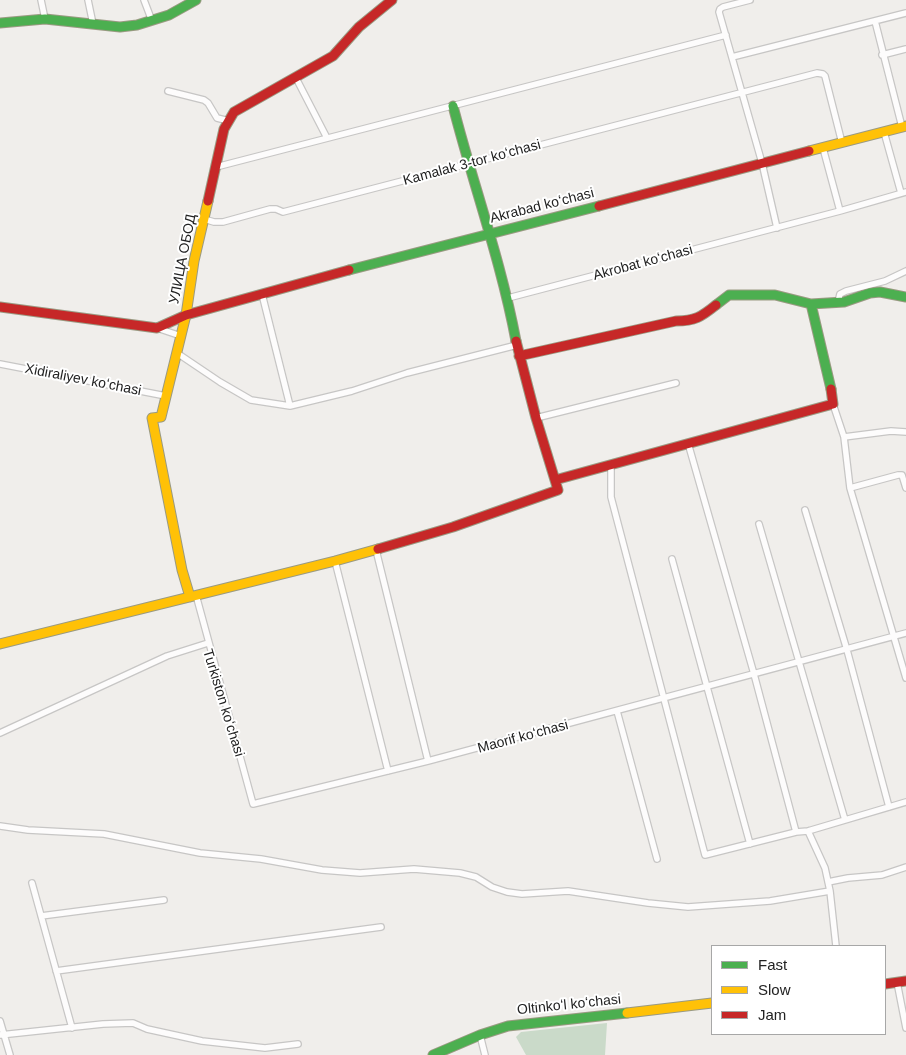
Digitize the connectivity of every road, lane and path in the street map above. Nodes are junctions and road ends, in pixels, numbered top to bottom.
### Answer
1 (41, 0) edge
2 (88, 0) edge
3 (144, 0) edge
4 (196, 0) edge
5 (392, 0) edge
6 (750, 0) edge
7 (906, 13) edge
8 (46, 19) junction
9 (152, 21) junction
10 (875, 21) junction
11 (0, 23) edge
12 (94, 24) junction
13 (726, 35) junction
14 (906, 49) edge
15 (882, 55) junction
16 (732, 57) junction
17 (296, 78) junction
18 (168, 91) dead end
19 (741, 94) junction
20 (453, 106) junction
21 (229, 121) junction
22 (904, 127) edge
23 (884, 132) junction
24 (327, 138) junction
25 (842, 142) junction
26 (822, 148) junction
27 (762, 163) junction
28 (468, 164) junction
29 (216, 167) junction
30 (903, 193) edge
31 (840, 211) junction
32 (204, 219) junction
33 (777, 228) junction
34 (489, 234) junction
35 (906, 271) edge
36 (262, 294) junction
37 (906, 297) edge
38 (508, 298) junction
39 (838, 302) junction
40 (811, 304) junction
41 (0, 307) edge
42 (186, 315) junction
43 (157, 328) junction
44 (181, 336) junction
45 (517, 344) junction
46 (177, 353) junction
47 (519, 356) junction
48 (0, 364) edge
49 (676, 383) dead end
50 (166, 396) junction
51 (833, 404) junction
52 (290, 406) junction
53 (536, 418) junction
54 (906, 432) edge
55 (844, 437) junction
56 (688, 443) junction
57 (611, 464) junction
58 (555, 480) junction
59 (850, 488) junction
60 (906, 488) edge
61 (805, 510) dead end
62 (759, 524) dead end
63 (376, 550) junction
64 (672, 559) dead end
65 (335, 561) junction
66 (193, 596) junction
67 (906, 633) edge
68 (894, 636) junction
69 (208, 643) junction
70 (0, 644) edge
71 (846, 650) junction
72 (799, 662) junction
73 (754, 674) junction
74 (906, 678) edge
75 (708, 686) junction
76 (663, 698) junction
77 (617, 711) junction
78 (0, 733) edge
79 (428, 762) junction
80 (388, 771) junction
81 (906, 802) edge
82 (889, 807) junction
83 (845, 820) junction
84 (0, 826) edge
85 (808, 831) junction
86 (796, 832) junction
87 (750, 844) junction
88 (657, 859) dead end
89 (906, 867) edge
90 (32, 882) dead end
91 (828, 882) junction
92 (830, 891) junction
93 (164, 900) dead end
94 (41, 916) junction
95 (381, 927) dead end
96 (836, 945) edge
97 (56, 971) junction
98 (902, 982) edge
99 (886, 984) edge
100 (711, 1002) edge
101 (1, 1025) edge
102 (72, 1028) junction
103 (906, 1028) edge
104 (480, 1035) junction
105 (2, 1036) edge
106 (298, 1044) dead end
107 (10, 1055) edge
108 (433, 1055) edge
109 (485, 1055) edge

1 - 8 street
2 - 12 street
3 - 9 street
4 - 9 street
5 - 17 street, УЛИЦА ОБОД
6 - 13 street
7 - 10 street
8 - 11 street
8 - 12 street
9 - 12 street
10 - 15 street
10 - 16 street
13 - 16 street
13 - 20 street
14 - 15 street
15 - 22 street
16 - 19 street
17 - 21 street, УЛИЦА ОБОД
17 - 24 street
18 - 21 street
19 - 25 street, Kamalak 3-tor koʻchasi
19 - 27 street
19 - 28 street, Kamalak 3-tor koʻchasi
20 - 24 street
20 - 28 street
21 - 29 street, УЛИЦА ОБОД
22 - 23 street, Akrabad koʻchasi
23 - 25 street, Akrabad koʻchasi
23 - 30 street
24 - 29 street
25 - 26 street, Akrabad koʻchasi
26 - 27 street, Akrabad koʻchasi
26 - 31 street
27 - 33 street
27 - 34 street, Akrabad koʻchasi
28 - 32 street, Kamalak 3-tor koʻchasi
28 - 34 street
29 - 32 street, УЛИЦА ОБОД
30 - 31 street, Akrobat koʻchasi
31 - 33 street, Akrobat koʻchasi
32 - 42 street, УЛИЦА ОБОД
33 - 38 street, Akrobat koʻchasi
34 - 36 street, Akrabad koʻchasi
34 - 38 street
35 - 39 street
36 - 42 street, Akrabad koʻchasi
36 - 52 street
37 - 39 street
38 - 45 street
39 - 40 street
40 - 47 street
40 - 51 street
41 - 43 street
42 - 43 street, Akrabad koʻchasi
42 - 44 street, УЛИЦА ОБОД
43 - 44 street
44 - 46 street, УЛИЦА ОБОД
45 - 47 street
45 - 52 street
46 - 50 street, УЛИЦА ОБОД
46 - 52 street
47 - 53 street
48 - 50 street, Xidiraliyev koʻchasi
49 - 53 street
50 - 66 street, УЛИЦА ОБОД
51 - 55 street
51 - 56 street
53 - 58 street
54 - 55 street
55 - 59 street
56 - 57 street
56 - 73 street
57 - 58 street
57 - 76 street
58 - 63 street
59 - 60 street
59 - 68 street
61 - 71 street
62 - 72 street
63 - 65 street
63 - 79 street
64 - 75 street
65 - 66 street
65 - 80 street
66 - 69 street
66 - 70 street
67 - 68 street, Maorif koʻchasi
68 - 71 street, Maorif koʻchasi
68 - 74 street
69 - 78 street, Turkiston koʻchasi
69 - 80 street, Turkiston koʻchasi
71 - 72 street, Maorif koʻchasi
71 - 82 street
72 - 73 street, Maorif koʻchasi
72 - 83 street
73 - 75 street, Maorif koʻchasi
73 - 86 street
75 - 76 street, Maorif koʻchasi
75 - 87 street
76 - 77 street, Maorif koʻchasi
76 - 87 street
77 - 79 street, Maorif koʻchasi
77 - 88 street
79 - 80 street, Turkiston koʻchasi
81 - 82 street
82 - 83 street
83 - 85 street
84 - 92 street
85 - 86 street
85 - 91 street
86 - 87 street
89 - 91 street
90 - 94 street
91 - 92 street
92 - 96 street
93 - 94 street
94 - 97 street
95 - 97 street
97 - 102 street
98 - 99 street
98 - 103 street
100 - 104 street, Oltinkoʻl koʻchasi
101 - 105 street
102 - 105 street
102 - 106 street
104 - 108 street, Oltinkoʻl koʻchasi
104 - 109 street
105 - 107 street

